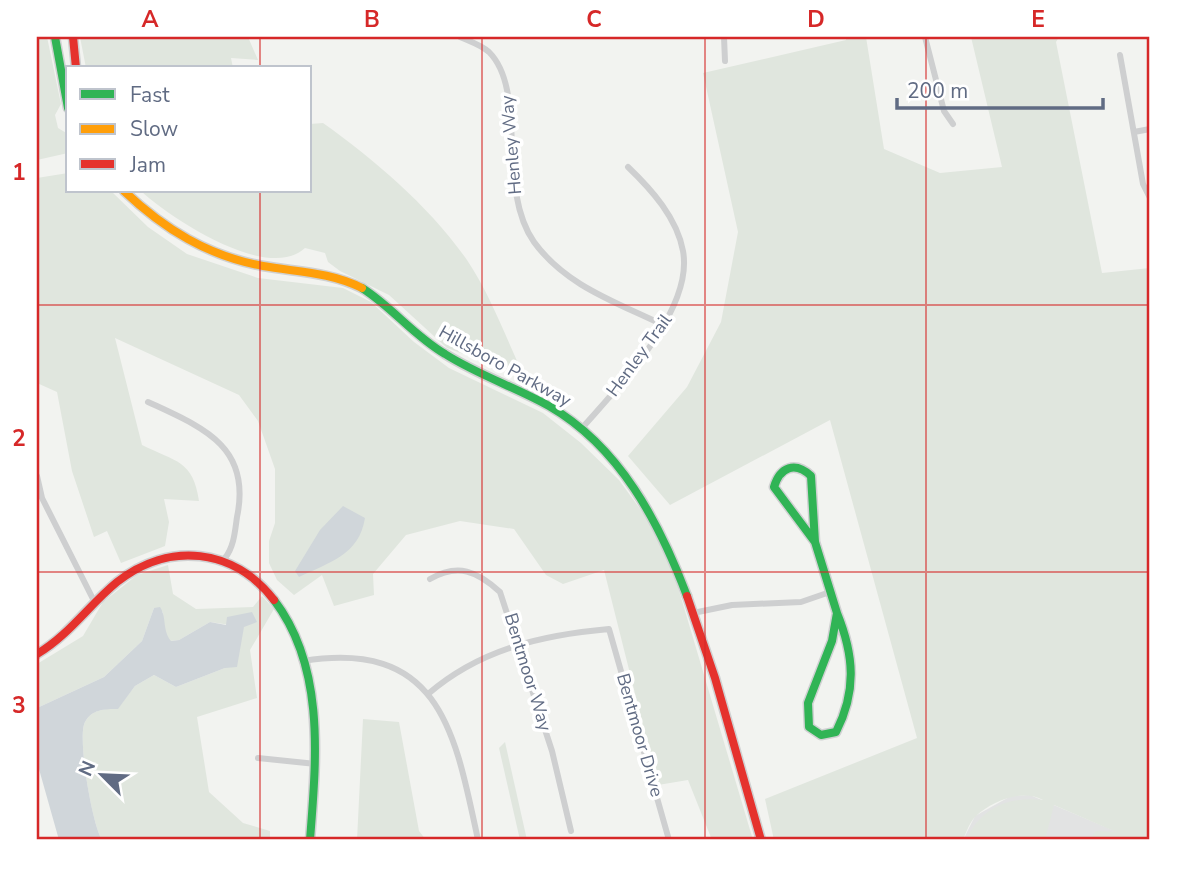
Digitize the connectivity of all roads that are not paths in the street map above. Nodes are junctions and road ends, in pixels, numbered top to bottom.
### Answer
1 (55, 37) edge
2 (73, 37) edge
3 (460, 37) edge
4 (724, 37) edge
5 (925, 37) edge
6 (1120, 55) dead end
7 (725, 61) dead end
8 (76, 66) edge
9 (66, 106) edge
10 (953, 124) dead end
11 (1150, 129) edge
12 (1134, 132) junction
13 (628, 167) dead end
14 (125, 192) edge
15 (1150, 198) edge
16 (663, 325) junction
17 (148, 402) dead end
18 (582, 428) junction
19 (37, 476) edge
20 (815, 542) dead end
21 (225, 558) junction
22 (430, 579) dead end
23 (830, 592) junction
24 (94, 601) junction
25 (837, 612) junction
26 (693, 613) junction
27 (518, 643) junction
28 (37, 654) edge
29 (303, 661) junction
30 (428, 694) junction
31 (258, 758) dead end
32 (316, 764) junction
33 (570, 831) dead end
34 (310, 840) edge
35 (478, 840) edge
36 (669, 840) edge
37 (761, 840) edge

1 - 9 street
2 - 8 street
3 - 16 street, Henley Way
4 - 7 street
5 - 10 street
6 - 12 street
11 - 12 street
12 - 15 street
13 - 16 street, Henley Trail
14 - 18 street, Hillsboro Parkway
16 - 18 street, Henley Trail
17 - 21 street
18 - 26 street, Hillsboro Parkway
19 - 24 street
20 - 23 street
21 - 24 street
21 - 29 street
22 - 27 street, Bentmoor Way
23 - 25 street
23 - 26 street
24 - 28 street
25 - 25 street
26 - 37 street, Hillsboro Parkway
27 - 30 street
27 - 33 street, Bentmoor Way
27 - 36 street, Bentmoor Drive
29 - 30 street
29 - 32 street
30 - 35 street
31 - 32 street
32 - 34 street

